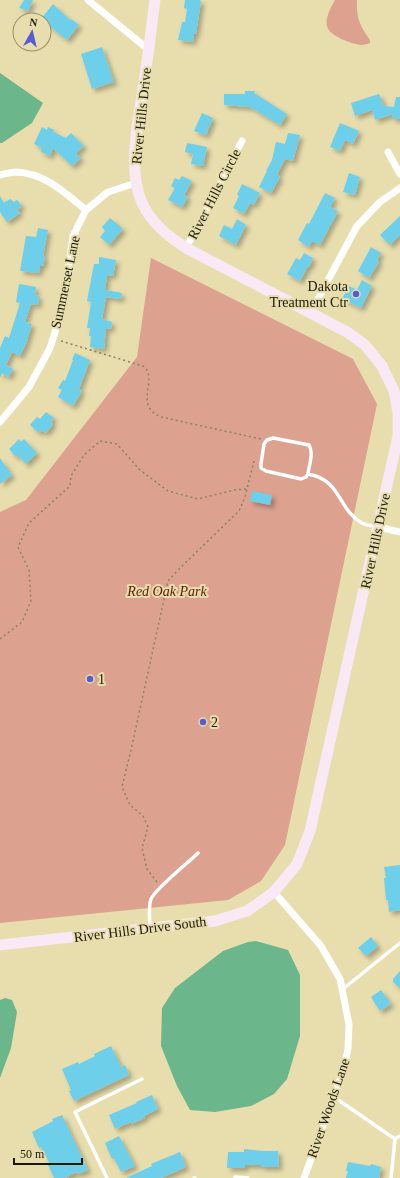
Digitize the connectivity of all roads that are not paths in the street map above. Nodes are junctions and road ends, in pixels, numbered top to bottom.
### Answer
1 (88, 0) edge
2 (155, 0) edge
3 (149, 50) junction
4 (242, 141) dead end
5 (388, 152) dead end
6 (400, 174) edge
7 (0, 175) edge
8 (136, 183) junction
9 (400, 188) edge
10 (86, 210) junction
11 (186, 248) junction
12 (310, 312) junction
13 (0, 421) edge
14 (308, 474) junction
15 (378, 527) junction
16 (400, 532) edge
17 (198, 853) dead end
18 (274, 892) junction
19 (150, 928) junction
20 (400, 943) edge
21 (0, 945) edge
22 (342, 990) junction
23 (142, 1079) dead end
24 (334, 1097) junction
25 (400, 1136) edge
26 (395, 1139) junction
27 (235, 1177) dead end
28 (107, 1178) edge
29 (248, 1178) edge
30 (304, 1178) edge
31 (391, 1178) edge

1 - 3 street
2 - 3 street, River Hills Drive
3 - 8 street, River Hills Drive
4 - 11 street, River Hills Circle
5 - 6 street
7 - 10 street
8 - 10 street, Summerset Lane
8 - 11 street, River Hills Drive
9 - 12 street
10 - 13 street, Summerset Lane
11 - 12 street, River Hills Drive
12 - 15 street, River Hills Drive
14 - 14 lane
14 - 15 lane
15 - 16 street
15 - 18 street, River Hills Drive
17 - 19 lane
18 - 19 street, River Hills Drive South
18 - 22 street, River Woods Lane
19 - 21 street, River Hills Drive South
20 - 22 lane
22 - 24 street, River Woods Lane
23 - 28 lane
24 - 26 lane
24 - 30 street, River Woods Lane
25 - 26 lane
26 - 31 lane
27 - 29 lane

